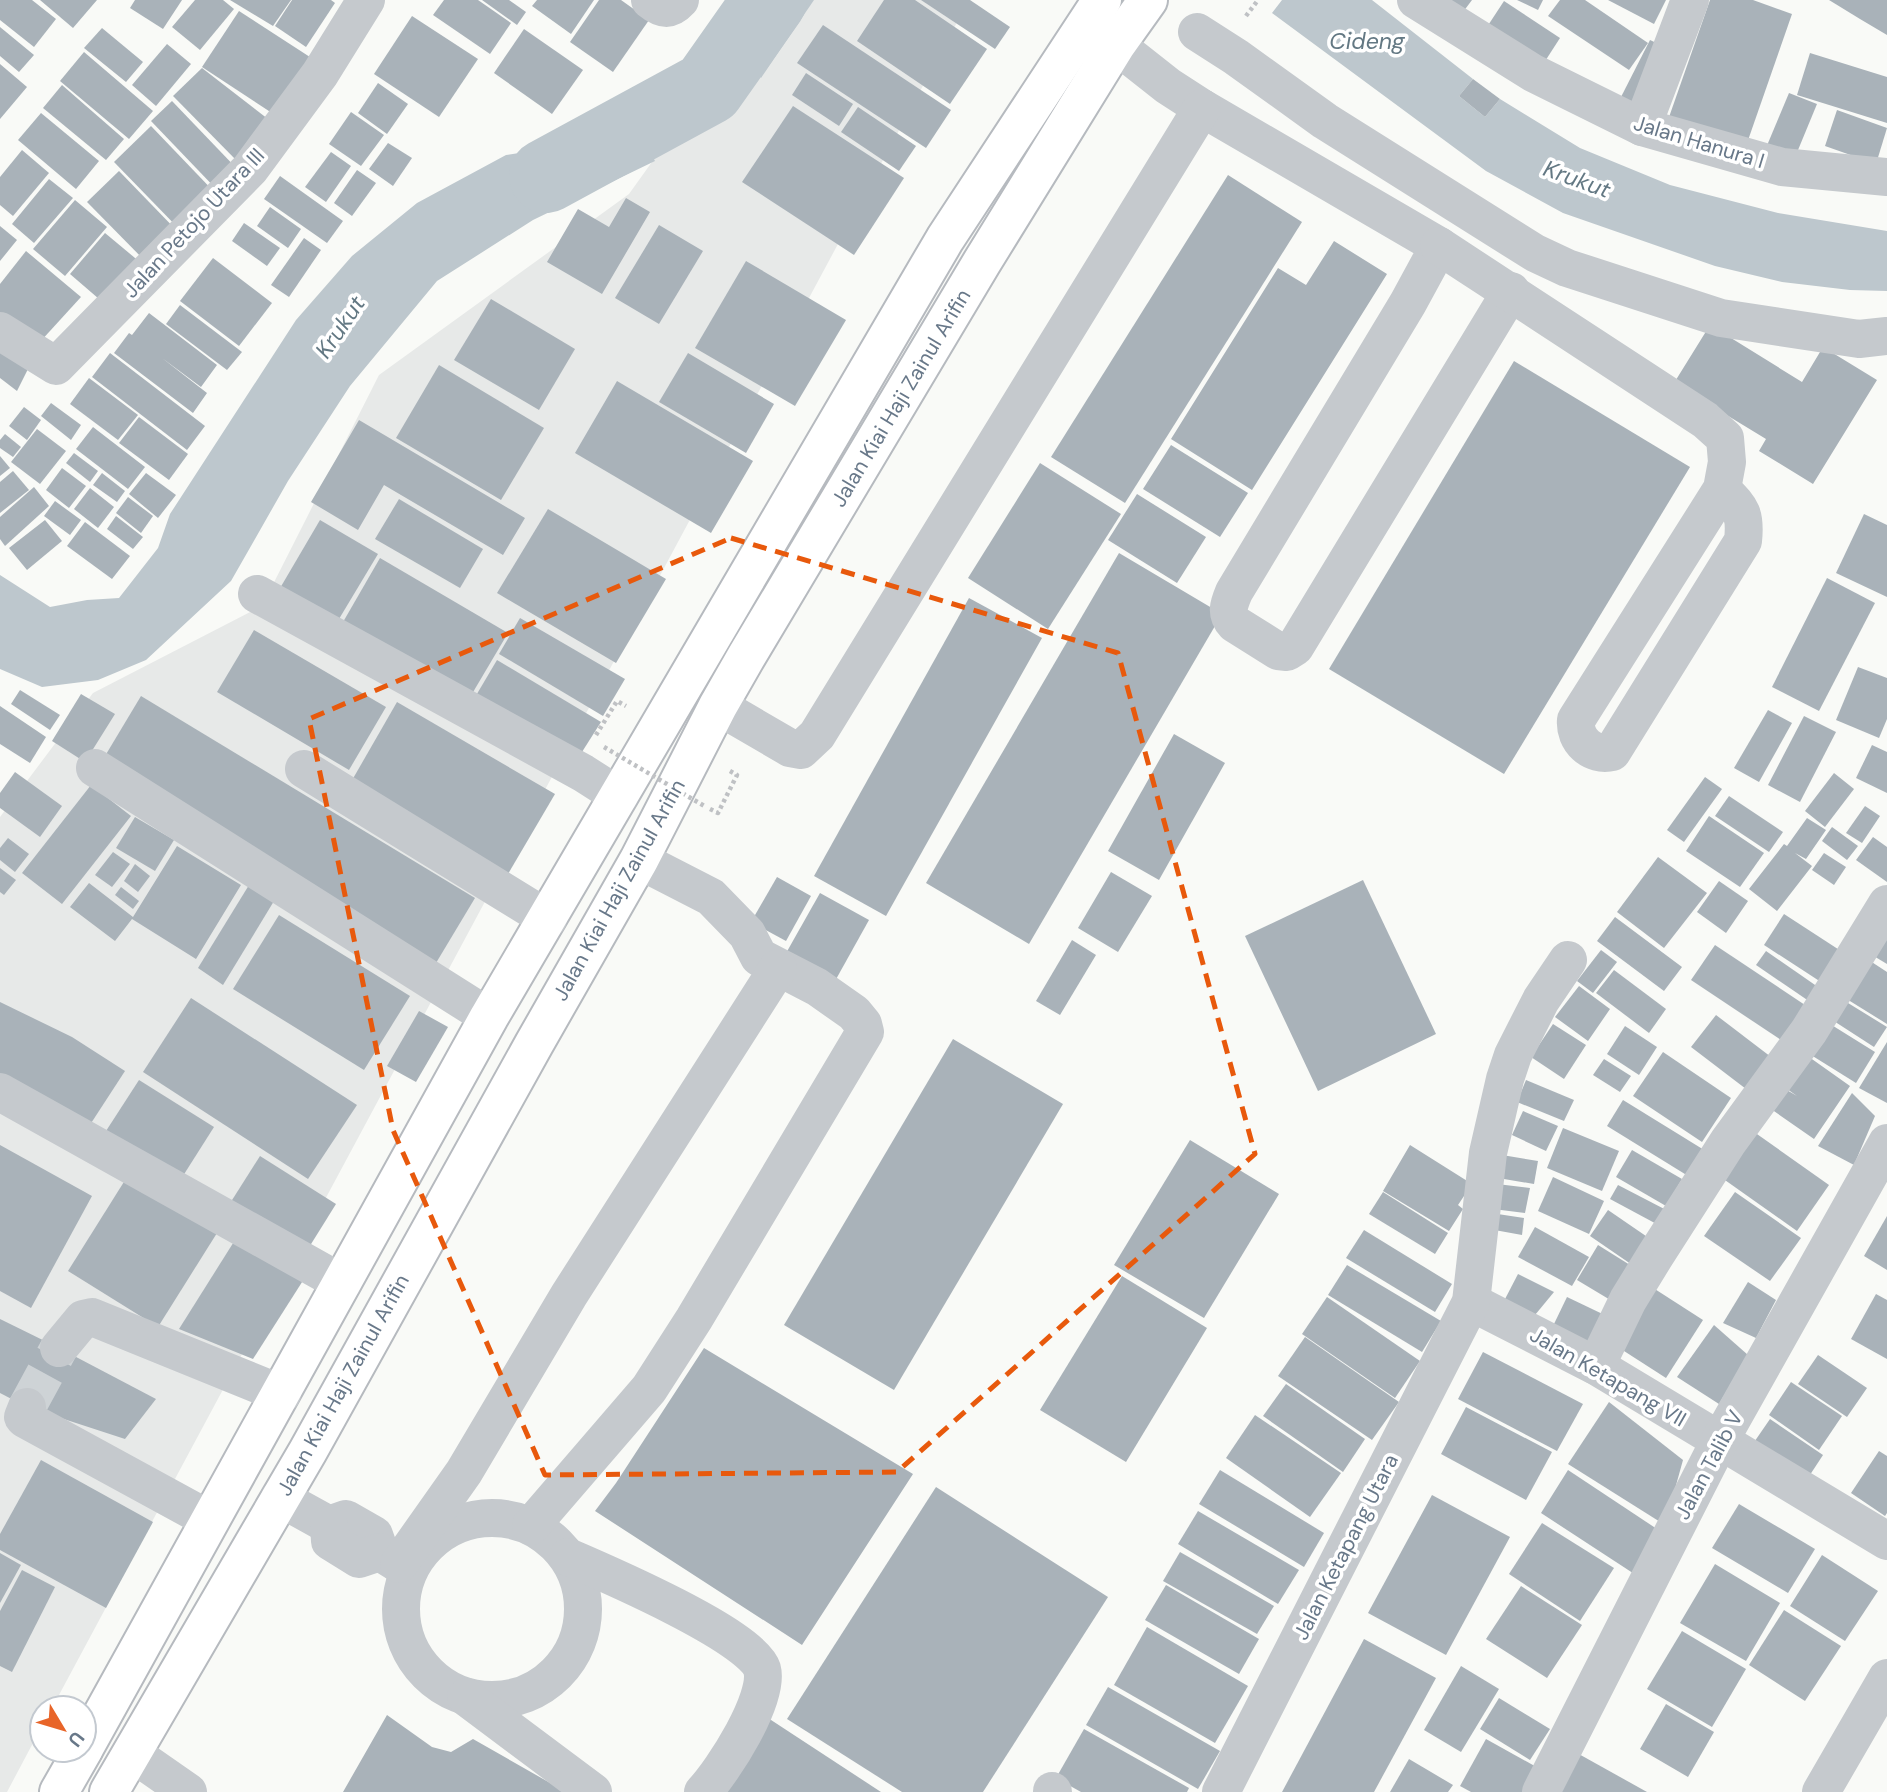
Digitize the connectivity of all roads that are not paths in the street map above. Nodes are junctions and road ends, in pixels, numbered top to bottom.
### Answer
1 (366, 0) edge
2 (650, 0) edge
3 (680, 0) edge
4 (1102, 0) edge
5 (1148, 0) edge
6 (1416, 0) edge
7 (1690, 0) edge
8 (1196, 32) dead end
9 (1109, 55) junction
10 (1197, 117) junction
11 (1642, 127) junction
12 (1887, 177) edge
13 (1439, 246) junction
14 (1511, 291) junction
15 (0, 331) edge
16 (1887, 336) edge
17 (1722, 489) junction
18 (257, 594) dead end
19 (718, 706) junction
20 (95, 768) dead end
21 (304, 769) dead end
22 (619, 796) junction
23 (639, 860) junction
24 (1887, 904) edge
25 (548, 919) junction
26 (1568, 960) dead end
27 (778, 968) junction
28 (489, 1017) junction
29 (0, 1093) edge
30 (1887, 1143) edge
31 (342, 1283) junction
32 (1471, 1302) junction
33 (59, 1348) tunnel mouth
34 (1597, 1366) junction
35 (282, 1394) junction
36 (27, 1407) dead end
37 (1719, 1442) junction
38 (235, 1477) junction
39 (280, 1498) junction
40 (210, 1520) junction
41 (531, 1526) junction
42 (1887, 1541) edge
43 (568, 1557) junction
44 (396, 1562) junction
45 (1887, 1678) edge
46 (466, 1697) junction
47 (98, 1722) edge
48 (132, 1753) junction
49 (75, 1764) edge
50 (60, 1792) edge
51 (109, 1792) edge
52 (188, 1792) edge
53 (593, 1792) edge
54 (703, 1792) edge
55 (1222, 1792) edge
56 (1541, 1792) edge
57 (1821, 1792) edge

1 - 15 street, Jalan Petojo Utara III
2 - 3 street
4 - 22 main road, Jalan Kiai Haji Zainul Arifin
5 - 9 main road, Jalan Kiai Haji Zainul Arifin
6 - 11 street, Jalan Hanura I
7 - 11 street
8 - 16 street
9 - 10 street
9 - 19 main road, Jalan Kiai Haji Zainul Arifin
10 - 13 street
10 - 19 street
11 - 12 street, Jalan Hanura I
13 - 14 street
13 - 14 street
14 - 17 street
17 - 17 street
18 - 22 street
19 - 23 main road, Jalan Kiai Haji Zainul Arifin
20 - 28 street
21 - 25 street
22 - 25 main road, Jalan Kiai Haji Zainul Arifin
23 - 27 street
23 - 39 main road, Jalan Kiai Haji Zainul Arifin
24 - 34 street
25 - 28 main road, Jalan Kiai Haji Zainul Arifin
26 - 32 street
27 - 41 street
27 - 44 street
28 - 31 main road, Jalan Kiai Haji Zainul Arifin
29 - 31 street
30 - 37 street, Jalan Talib V
31 - 35 main road, Jalan Kiai Haji Zainul Arifin
32 - 34 street, Jalan Ketapang VII
32 - 55 street, Jalan Ketapang Utara
33 - 35 street
34 - 37 street, Jalan Ketapang VII
35 - 38 main road, Jalan Kiai Haji Zainul Arifin
36 - 40 street
37 - 42 street, Jalan Ketapang VII
37 - 56 street, Jalan Talib V
38 - 39 main road
38 - 40 main road, Jalan Kiai Haji Zainul Arifin
39 - 44 street
39 - 48 main road, Jalan Kiai Haji Zainul Arifin
40 - 47 main road, Jalan Kiai Haji Zainul Arifin
41 - 43 street
41 - 44 street
43 - 46 street
43 - 54 street
44 - 46 street
45 - 57 street
46 - 53 street
48 - 51 main road, Jalan Kiai Haji Zainul Arifin
48 - 52 street
49 - 50 main road, Jalan Kiai Haji Zainul Arifin

